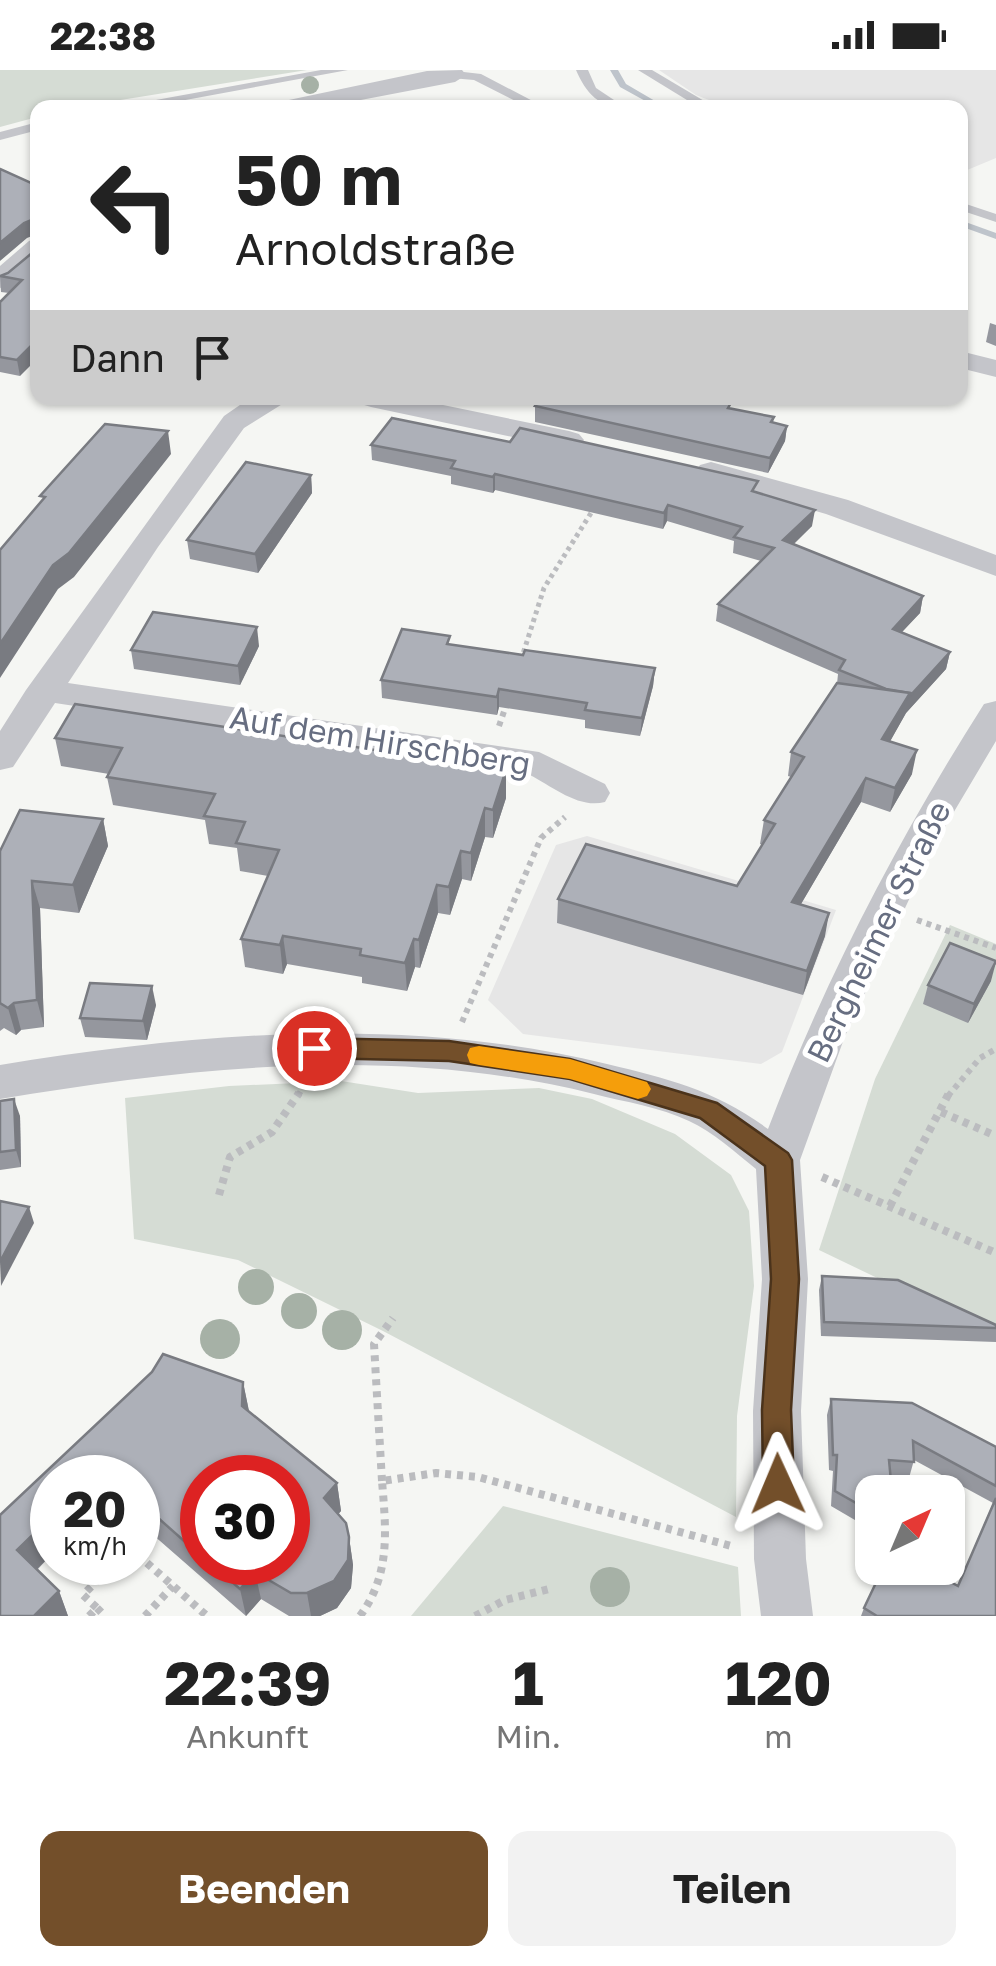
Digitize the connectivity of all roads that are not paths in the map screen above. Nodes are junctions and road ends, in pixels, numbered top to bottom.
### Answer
1 (342, 70) edge
2 (582, 70) edge
3 (644, 70) edge
4 (455, 75) joint
5 (165, 100) edge
6 (322, 100) edge
7 (524, 100) edge
8 (608, 100) edge
9 (696, 100) edge
10 (30, 128) edge
11 (0, 136) edge
12 (968, 209) edge
13 (996, 218) edge
14 (968, 362) edge
15 (996, 369) edge
16 (256, 405) edge
17 (404, 405) edge
18 (594, 445) edge
19 (688, 466) edge
20 (996, 566) edge
21 (44, 690) junction
22 (996, 712) edge
23 (0, 758) edge
24 (592, 793) road end
25 (0, 1082) edge
26 (778, 1160) junction
27 (786, 1616) edge

1 - 5 lane
2 - 8 lane
3 - 9 lane
4 - 6 street
4 - 7 lane
10 - 11 lane
12 - 13 lane
14 - 15 street
16 - 21 street
17 - 18 street
19 - 20 street
21 - 23 street
21 - 24 street, Auf dem Hirschberg
22 - 26 street, Bergheimer Straße
25 - 26 street
26 - 27 street

